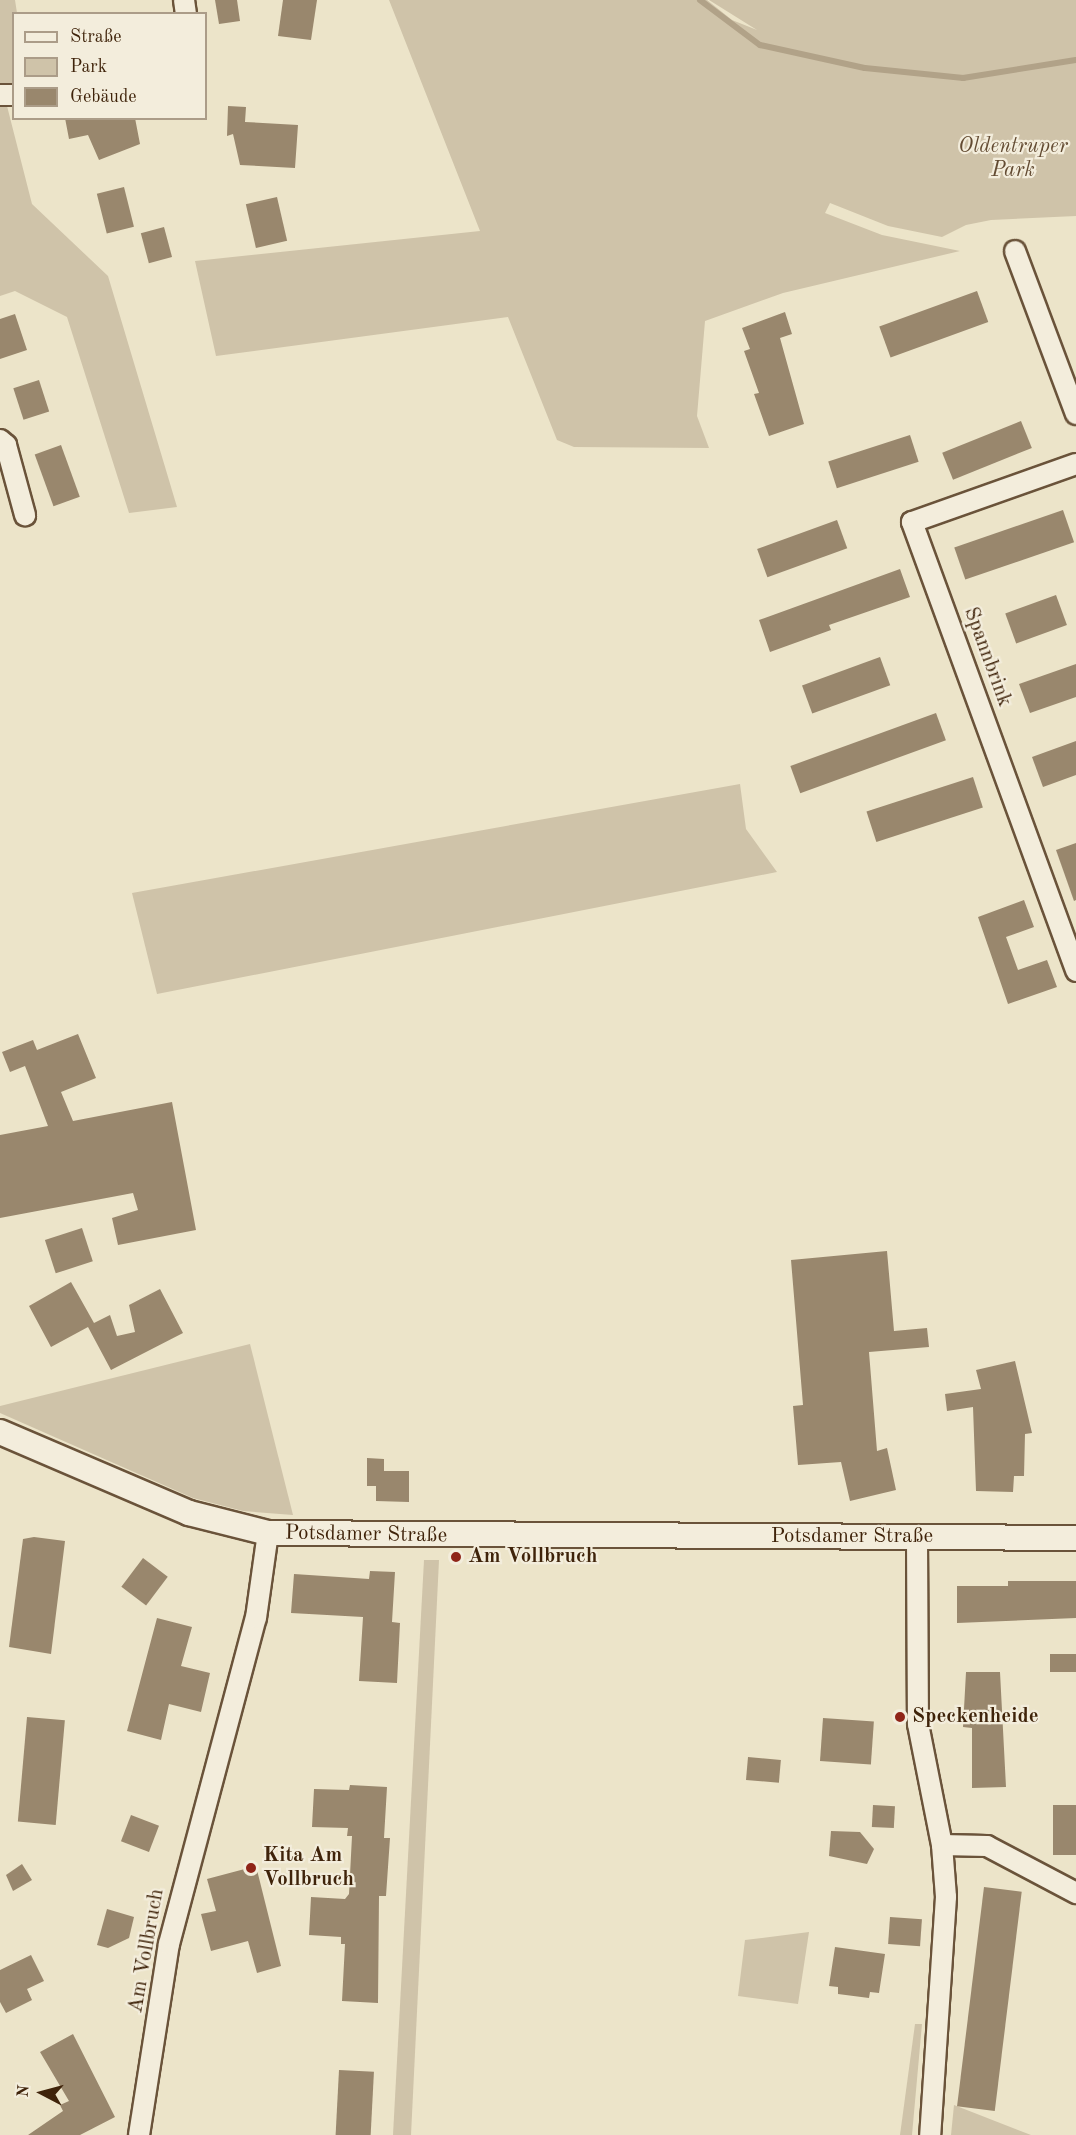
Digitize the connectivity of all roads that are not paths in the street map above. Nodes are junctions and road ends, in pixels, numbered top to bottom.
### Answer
1 (1015, 251) dead end
2 (1076, 414) edge
3 (0, 440) edge
4 (1076, 464) edge
5 (25, 515) dead end
6 (1076, 971) edge
7 (0, 1432) edge
8 (268, 1533) junction
9 (917, 1538) junction
10 (1076, 1538) edge
11 (942, 1845) junction
12 (1076, 1893) edge
13 (140, 2135) edge
14 (930, 2135) edge

1 - 2 street
3 - 5 street
4 - 6 street, Spannbrink
7 - 8 street, Potsdamer Straße
8 - 9 street, Potsdamer Straße
8 - 13 street, Am Vollbruch
9 - 10 street, Potsdamer Straße
9 - 11 street
11 - 12 street
11 - 14 street

